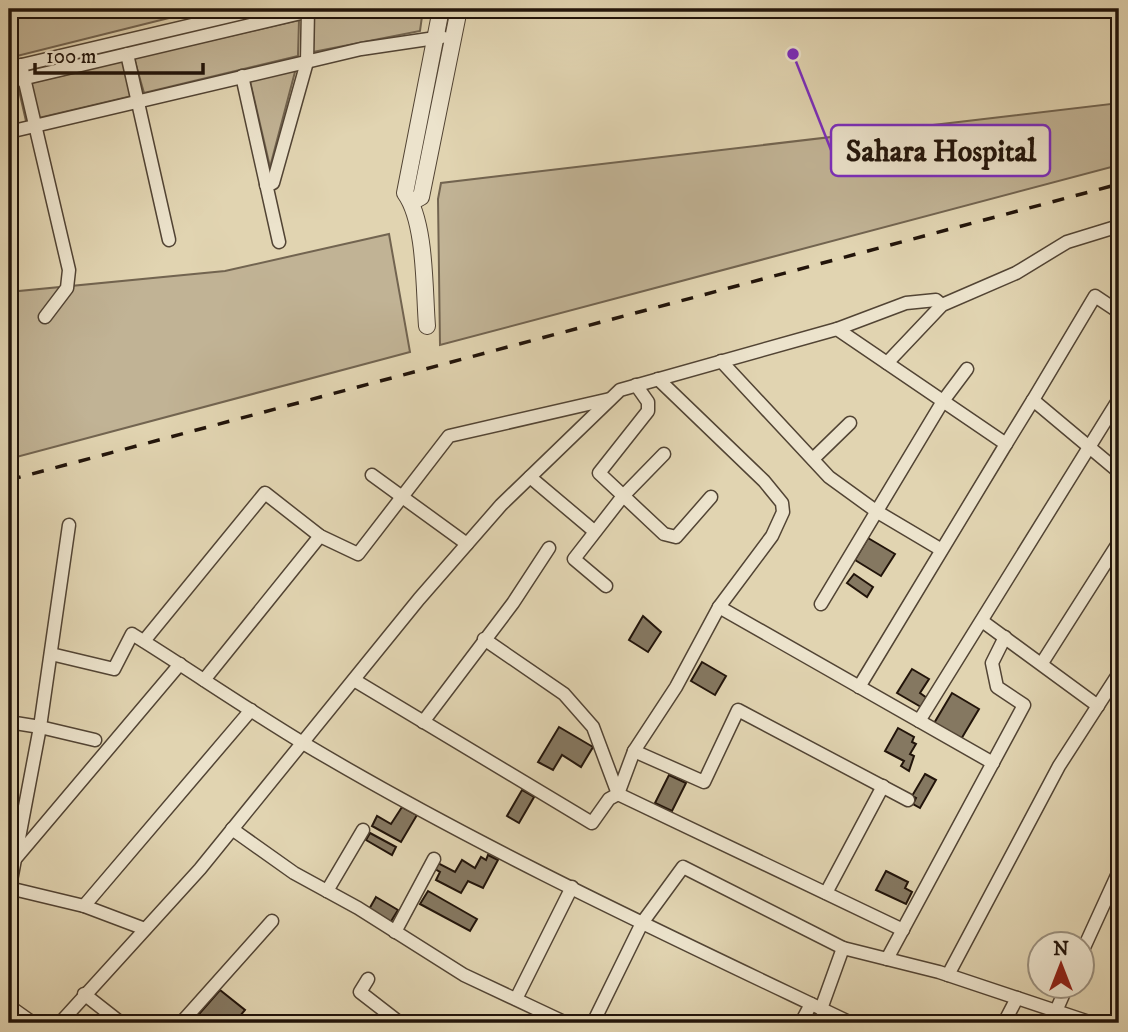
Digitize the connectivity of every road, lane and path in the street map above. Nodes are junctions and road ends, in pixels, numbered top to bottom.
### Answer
1 (260, 9) edge
2 (441, 9) edge
3 (459, 9) edge
4 (311, 10) edge
5 (444, 37) junction
6 (127, 54) junction
7 (307, 62) junction
8 (18, 71) edge
9 (242, 76) junction
10 (9, 82) edge
11 (137, 99) junction
12 (35, 125) junction
13 (9, 132) edge
14 (267, 185) junction
15 (1119, 226) edge
16 (169, 240) dead end
17 (279, 242) dead end
18 (942, 305) junction
19 (1119, 312) edge
20 (45, 317) dead end
21 (427, 326) dead end
22 (837, 329) junction
23 (721, 361) junction
24 (887, 362) junction
25 (967, 369) dead end
26 (658, 379) junction
27 (636, 385) junction
28 (610, 399) junction
29 (1119, 399) edge
30 (1033, 400) junction
31 (943, 401) junction
32 (850, 423) dead end
33 (1006, 444) junction
34 (1090, 447) junction
35 (664, 454) dead end
36 (813, 459) junction
37 (1119, 472) edge
38 (372, 475) dead end
39 (530, 477) junction
40 (623, 496) junction
41 (403, 497) junction
42 (711, 497) dead end
43 (876, 511) junction
44 (69, 525) dead end
45 (594, 531) junction
46 (320, 537) junction
47 (1119, 542) edge
48 (467, 544) junction
49 (549, 548) dead end
50 (940, 549) junction
51 (606, 586) dead end
52 (821, 604) dead end
53 (719, 607) junction
54 (982, 621) junction
55 (1005, 637) junction
56 (484, 639) junction
57 (144, 641) junction
58 (51, 654) junction
59 (1042, 663) junction
60 (180, 664) junction
61 (1119, 673) edge
62 (204, 680) junction
63 (354, 680) junction
64 (859, 687) junction
65 (1098, 706) junction
66 (251, 710) junction
67 (919, 721) junction
68 (9, 722) edge
69 (423, 722) junction
70 (40, 727) junction
71 (95, 740) dead end
72 (303, 743) junction
73 (634, 751) junction
74 (993, 763) junction
75 (883, 786) junction
76 (618, 794) junction
77 (908, 800) dead end
78 (232, 829) junction
79 (363, 830) dead end
80 (16, 858) junction
81 (434, 859) dead end
82 (1119, 871) edge
83 (572, 887) junction
84 (9, 889) edge
85 (327, 891) junction
86 (826, 893) junction
87 (83, 906) junction
88 (272, 921) dead end
89 (642, 923) junction
90 (145, 929) junction
91 (903, 930) junction
92 (1093, 930) edge
93 (395, 932) junction
94 (843, 948) junction
95 (887, 959) junction
96 (948, 975) junction
97 (368, 979) dead end
98 (84, 994) junction
99 (1017, 998) junction
100 (516, 999) junction
101 (1061, 1000) edge
102 (9, 1006) edge
103 (816, 1006) junction
104 (1056, 1011) junction
105 (1085, 1022) edge
106 (33, 1023) edge
107 (60, 1023) edge
108 (121, 1023) edge
109 (181, 1023) edge
110 (400, 1023) edge
111 (566, 1023) edge
112 (593, 1023) edge
113 (801, 1023) edge
114 (851, 1023) edge
115 (1003, 1023) edge

1 - 8 street
2 - 5 street
3 - 5 street
4 - 6 street
4 - 7 street
5 - 7 street
5 - 21 street
6 - 8 street
6 - 11 street
7 - 9 street
7 - 14 street
8 - 10 street
8 - 12 street
9 - 11 street
9 - 14 street
11 - 12 street
11 - 16 street
12 - 13 street
12 - 20 street
14 - 17 street
15 - 18 street
18 - 22 street
18 - 24 street
19 - 30 street
22 - 23 street
22 - 24 street
23 - 26 street
23 - 36 street
24 - 31 street
25 - 31 street
26 - 27 street
26 - 53 street
27 - 28 street
27 - 40 street
28 - 39 street
28 - 41 street
29 - 34 street
30 - 33 street
30 - 34 street
31 - 33 street
31 - 43 street
32 - 36 street
33 - 50 street
34 - 37 street
34 - 54 street
35 - 40 street
36 - 43 street
38 - 41 street
39 - 45 street
39 - 48 street
40 - 42 street
40 - 45 street
41 - 46 street
41 - 48 street
43 - 50 street
43 - 52 street
44 - 58 street
45 - 51 street
46 - 57 street
46 - 62 street
47 - 59 street
48 - 63 street
49 - 56 street
50 - 64 street
53 - 64 street
53 - 73 street
54 - 55 street
54 - 67 street
55 - 59 street
55 - 74 street
56 - 69 street
56 - 76 street
57 - 58 street
57 - 60 street
58 - 70 street
59 - 65 street
60 - 62 street
60 - 80 street
61 - 65 street
62 - 66 street
63 - 69 street
63 - 72 street
64 - 67 street
65 - 96 street
66 - 72 street
66 - 87 street
67 - 74 street
68 - 70 street
69 - 76 street
70 - 71 street
70 - 80 street
72 - 78 street
72 - 83 street
73 - 75 street
73 - 76 street
74 - 91 street
75 - 77 street
75 - 86 street
76 - 86 street
78 - 85 street
78 - 90 street
79 - 85 street
80 - 84 street
81 - 93 street
82 - 92 street
83 - 89 street
83 - 100 street
84 - 87 street
85 - 93 street
86 - 91 street
87 - 90 street
88 - 109 street
89 - 94 street
89 - 103 street
89 - 112 street
90 - 98 street
91 - 95 street
93 - 100 street
94 - 95 street
94 - 103 street
95 - 96 street
96 - 99 street
97 - 110 street
98 - 107 street
98 - 108 street
99 - 104 street
99 - 115 street
100 - 111 street
101 - 104 street
102 - 106 street
103 - 113 street
103 - 114 street
104 - 105 street

